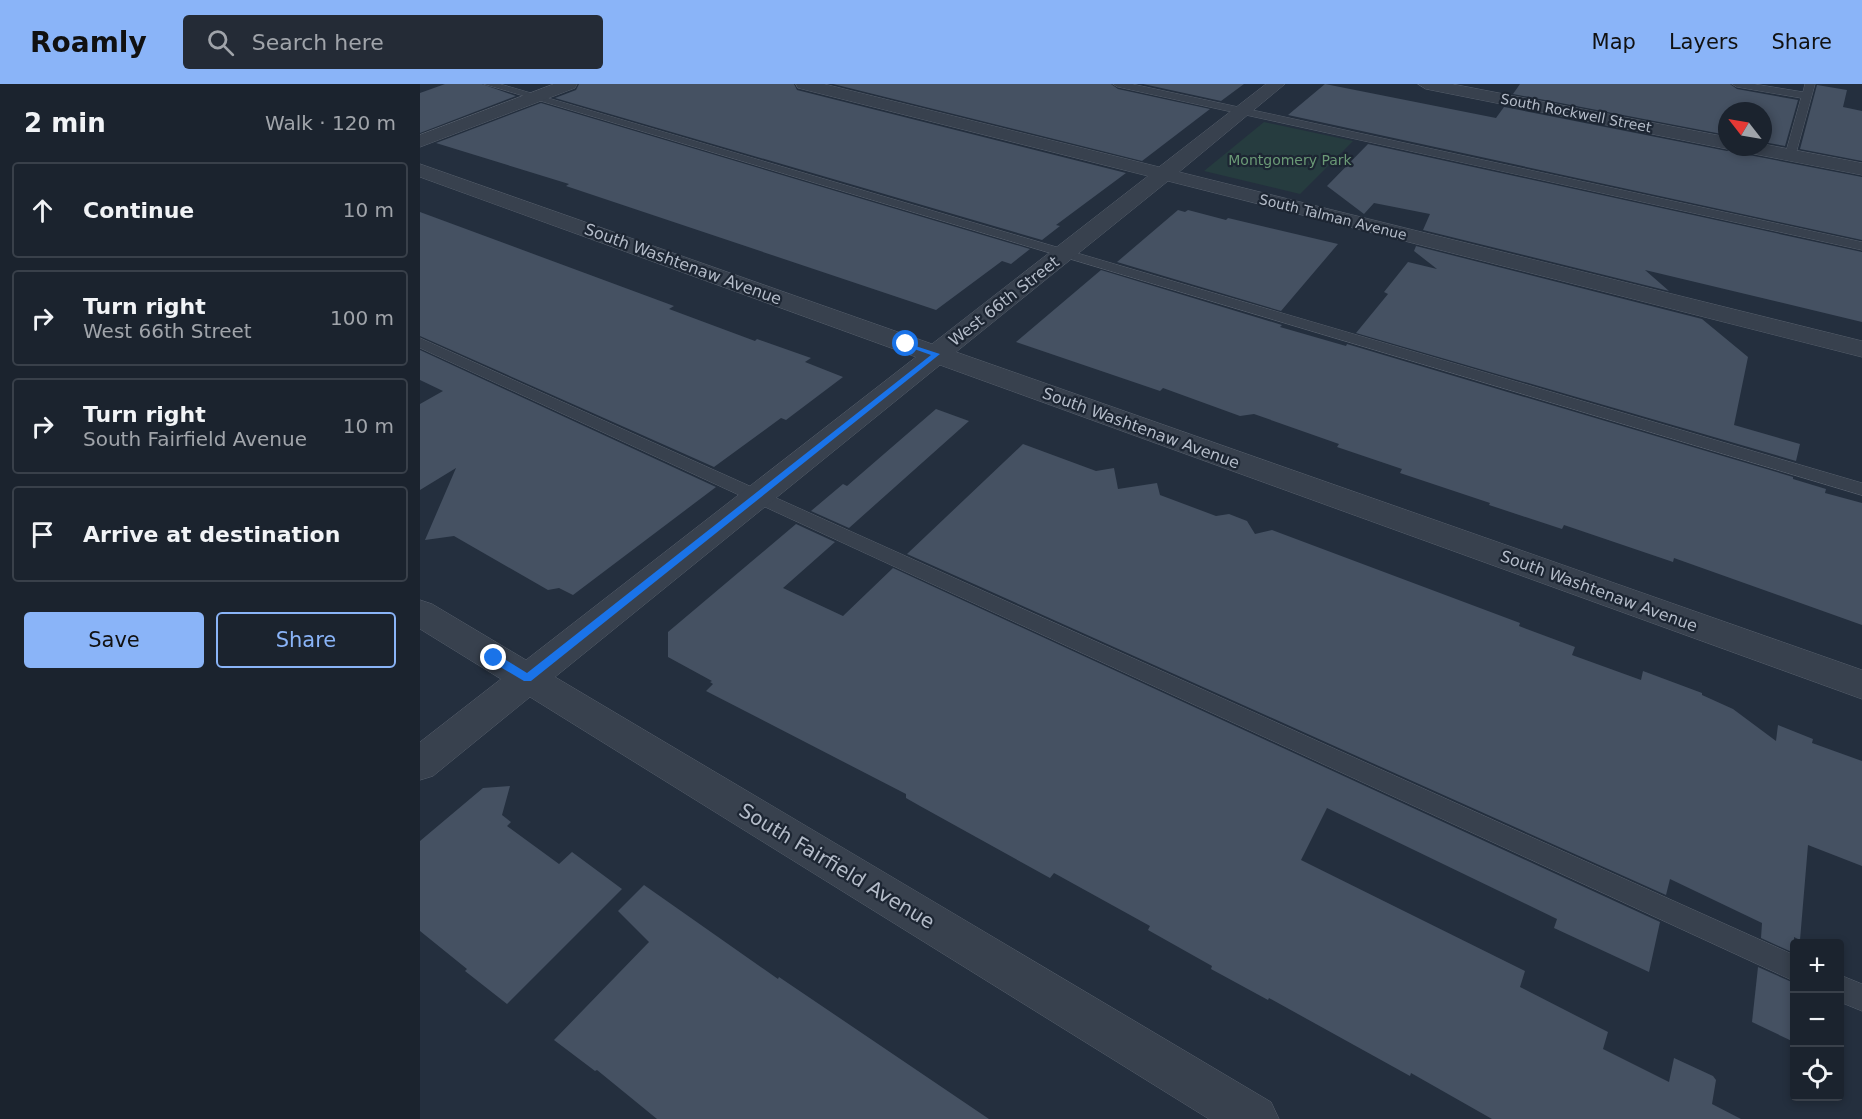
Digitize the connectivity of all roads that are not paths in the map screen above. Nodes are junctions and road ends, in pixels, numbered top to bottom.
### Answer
1 (489, 84) edge
2 (569, 84) edge
3 (804, 84) edge
4 (1118, 84) edge
5 (1277, 84) edge
6 (1426, 84) edge
7 (1737, 84) edge
8 (1810, 84) edge
9 (1806, 96) junction
10 (534, 97) junction
11 (1242, 111) junction
12 (420, 141) edge
13 (1718, 141) edge
14 (1772, 151) edge
15 (1791, 155) junction
16 (1862, 169) edge
17 (420, 170) edge
18 (1164, 174) junction
19 (1862, 246) edge
20 (1063, 254) junction
21 (420, 342) edge
22 (1862, 349) edge
23 (936, 354) junction
24 (1862, 489) edge
25 (758, 496) junction
26 (420, 613) edge
27 (527, 678) junction
28 (1862, 685) edge
29 (420, 764) edge
30 (1790, 966) edge
31 (1844, 990) edge
32 (1862, 998) edge
33 (1254, 1119) edge

1 - 10 lane
2 - 10 street
3 - 18 street, South Talman Avenue
4 - 11 lane
5 - 11 street, West 66th Street
6 - 13 street, South Rockwell Street
7 - 9 lane
8 - 9 lane
9 - 15 lane
10 - 12 street
10 - 20 lane
11 - 18 street, West 66th Street
11 - 19 lane
14 - 15 street
15 - 16 street
17 - 23 street, South Washtenaw Avenue
18 - 20 street, West 66th Street
18 - 22 street, South Talman Avenue
20 - 23 street, West 66th Street
20 - 24 lane
21 - 25 lane
23 - 25 street, West 66th Street
23 - 28 street, South Washtenaw Avenue
25 - 27 street, West 66th Street
25 - 30 lane
26 - 27 street, South Fairfield Avenue
27 - 29 street, West 66th Street
27 - 33 street, South Fairfield Avenue
31 - 32 lane

